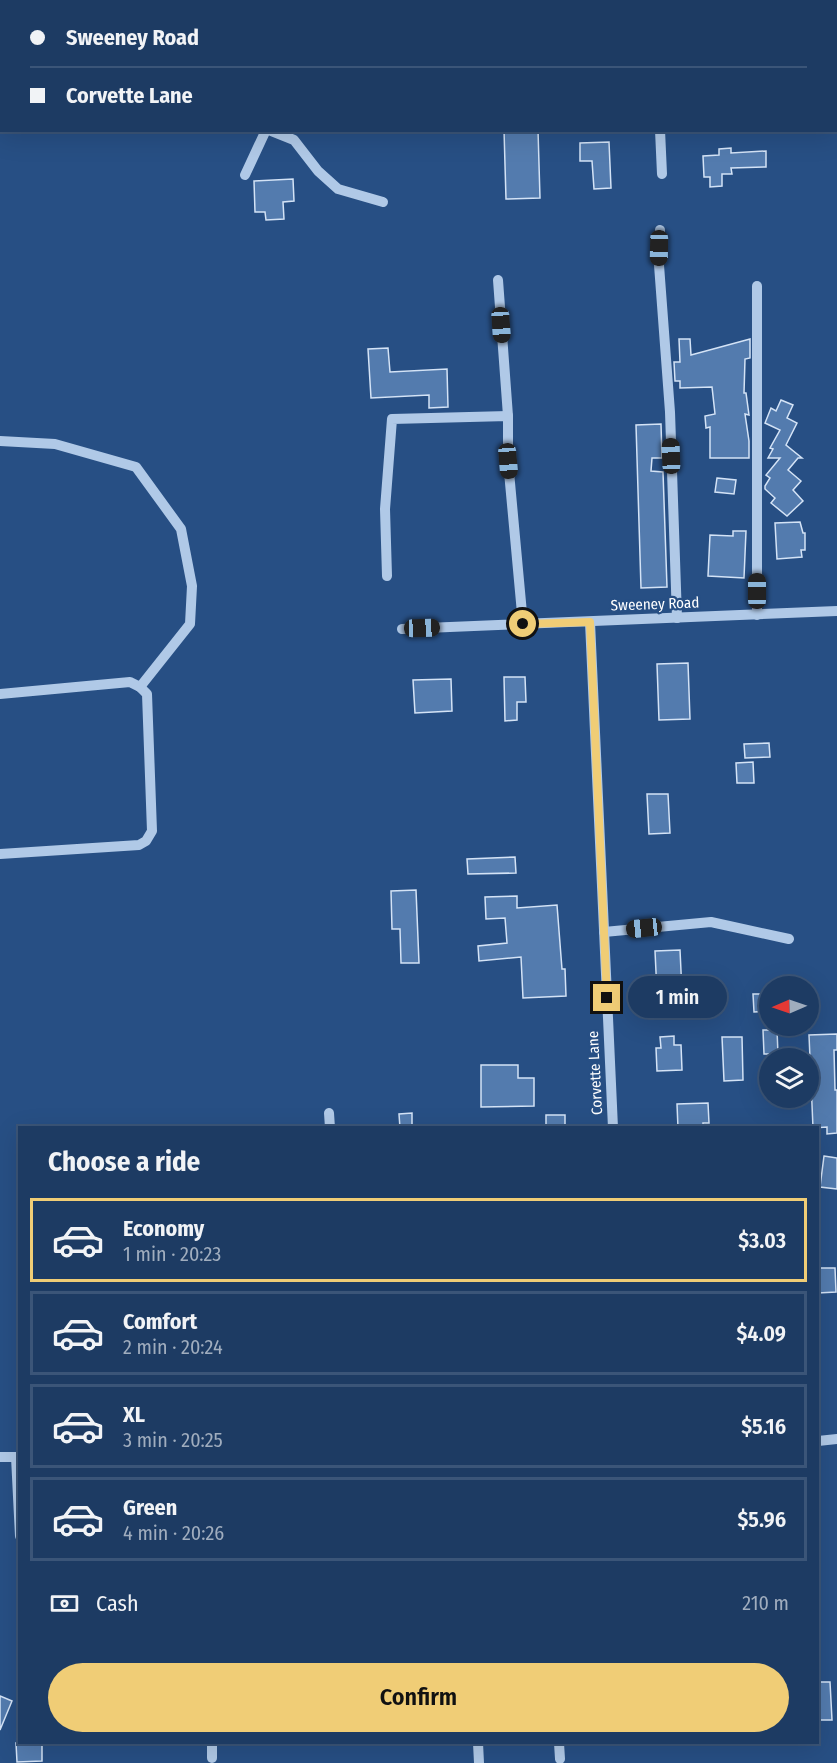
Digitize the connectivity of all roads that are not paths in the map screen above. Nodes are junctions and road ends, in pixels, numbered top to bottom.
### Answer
1 (266, 132) edge
2 (272, 132) edge
3 (660, 132) edge
4 (662, 174) dead end
5 (245, 175) dead end
6 (383, 202) dead end
7 (660, 230) dead end
8 (498, 280) dead end
9 (757, 286) dead end
10 (508, 416) junction
11 (0, 441) edge
12 (387, 576) dead end
13 (837, 611) edge
14 (757, 615) junction
15 (677, 618) junction
16 (590, 622) junction
17 (523, 624) junction
18 (402, 629) dead end
19 (140, 687) junction
20 (0, 694) edge
21 (0, 854) edge
22 (604, 932) junction
23 (789, 939) dead end
24 (329, 1113) dead end
25 (330, 1126) edge
26 (613, 1126) edge
27 (837, 1439) edge
28 (819, 1441) edge
29 (0, 1457) edge
30 (18, 1457) edge
31 (212, 1744) edge
32 (478, 1744) edge
33 (559, 1744) edge
34 (212, 1758) dead end
35 (560, 1759) dead end
36 (479, 1763) edge

1 - 5 street
2 - 6 street
3 - 4 street
7 - 15 street
8 - 10 street
9 - 14 street
10 - 12 street
10 - 17 street
11 - 19 street
13 - 14 street, Sweeney Road
14 - 15 street, Sweeney Road
15 - 16 street, Sweeney Road
16 - 17 street, Sweeney Road
16 - 22 street, Corvette Lane
17 - 18 street, Sweeney Road
19 - 20 street
19 - 21 street
22 - 23 street
22 - 26 street, Corvette Lane
24 - 25 street
27 - 28 street
29 - 30 street
31 - 34 street
32 - 36 street
33 - 35 street

